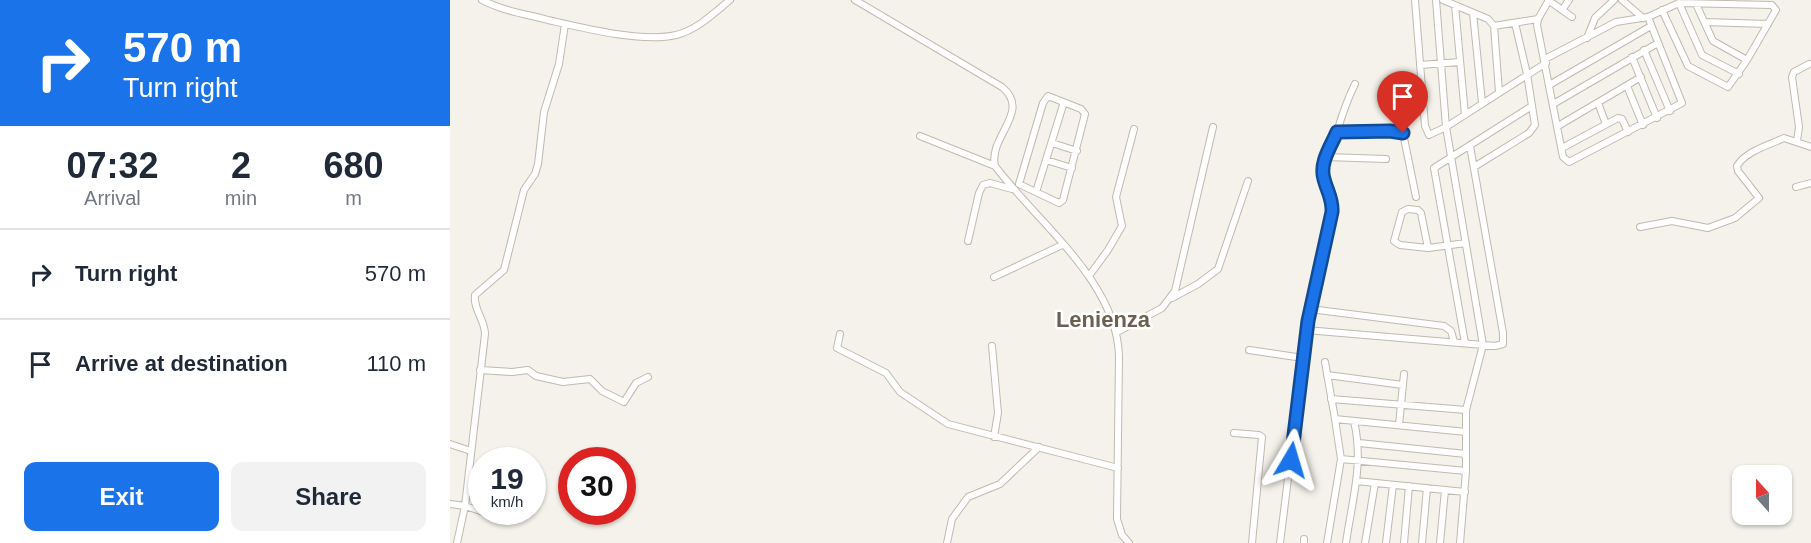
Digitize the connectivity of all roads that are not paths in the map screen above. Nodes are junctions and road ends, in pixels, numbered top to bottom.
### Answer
1 (482, 0) edge
2 (730, 0) edge
3 (855, 0) edge
4 (1415, 0) edge
5 (1436, 0) edge
6 (1443, 0) edge
7 (1548, 0) edge
8 (1569, 0) edge
9 (1614, 0) edge
10 (1622, 0) edge
11 (1778, 0) edge
12 (1679, 3) junction
13 (1696, 4) junction
14 (1455, 5) junction
15 (1774, 6) junction
16 (1562, 10) junction
17 (1662, 10) junction
18 (1473, 13) junction
19 (1572, 17) dead end
20 (1538, 18) junction
21 (1645, 18) junction
22 (1705, 22) junction
23 (1515, 23) junction
24 (565, 24) junction
25 (1768, 24) junction
26 (1494, 26) junction
27 (1651, 26) junction
28 (1587, 38) junction
29 (1658, 42) junction
30 (1644, 50) junction
31 (1632, 57) junction
32 (1747, 60) junction
33 (1545, 61) junction
34 (1460, 62) junction
35 (1439, 63) junction
36 (1809, 64) dead end
37 (1420, 65) junction
38 (1527, 74) junction
39 (1739, 74) junction
40 (1641, 77) junction
41 (1354, 84) dead end
42 (1551, 84) junction
43 (1627, 86) junction
44 (1499, 92) junction
45 (1064, 102) junction
46 (1482, 103) junction
47 (1555, 103) junction
48 (1598, 103) junction
49 (1532, 106) junction
50 (1670, 111) junction
51 (1465, 115) junction
52 (1657, 118) junction
53 (1606, 124) junction
54 (1642, 125) junction
55 (1558, 126) junction
56 (1213, 127) dead end
57 (1446, 127) junction
58 (1134, 129) dead end
59 (1337, 132) junction
60 (1628, 132) junction
61 (920, 136) dead end
62 (1797, 141) junction
63 (1052, 143) junction
64 (1470, 146) junction
65 (1811, 147) edge
66 (1562, 148) junction
67 (1077, 151) junction
68 (1451, 155) junction
69 (1326, 157) junction
70 (1386, 159) dead end
71 (1046, 160) junction
72 (995, 166) junction
73 (1474, 167) junction
74 (1072, 168) junction
75 (1248, 181) dead end
76 (1811, 183) edge
77 (1021, 185) junction
78 (1796, 187) dead end
79 (1015, 192) junction
80 (1036, 192) junction
81 (1416, 197) dead end
82 (1640, 227) dead end
83 (968, 241) dead end
84 (1466, 243) junction
85 (1062, 245) junction
86 (1447, 247) junction
87 (1428, 248) junction
88 (1089, 276) junction
89 (994, 277) dead end
90 (1172, 298) junction
91 (1310, 309) junction
92 (1404, 322) junction
93 (1306, 330) junction
94 (1116, 332) junction
95 (840, 334) dead end
96 (1403, 338) junction
97 (1454, 342) junction
98 (1465, 343) junction
99 (1483, 345) junction
100 (992, 346) dead end
101 (1249, 351) dead end
102 (1303, 358) junction
103 (1325, 362) dead end
104 (480, 370) junction
105 (1404, 374) dead end
106 (1327, 375) junction
107 (648, 377) dead end
108 (1403, 385) junction
109 (1331, 399) junction
110 (1401, 405) junction
111 (1466, 410) junction
112 (1335, 418) junction
113 (1354, 421) junction
114 (1399, 425) junction
115 (1466, 432) junction
116 (1234, 433) dead end
117 (994, 437) junction
118 (1359, 443) junction
119 (450, 444) edge
120 (471, 447) edge
121 (1039, 447) junction
122 (468, 450) edge
123 (1466, 454) junction
124 (1341, 459) junction
125 (1359, 462) junction
126 (1118, 468) junction
127 (1466, 471) junction
128 (468, 478) edge
129 (1356, 480) junction
130 (1375, 483) junction
131 (1393, 485) junction
132 (1409, 486) junction
133 (1427, 488) junction
134 (1445, 490) junction
135 (1465, 492) junction
136 (450, 504) edge
137 (465, 506) junction
138 (468, 507) edge
139 (457, 543) edge
140 (947, 543) edge
141 (1129, 543) edge
142 (1252, 543) edge
143 (1280, 543) edge
144 (1327, 543) edge
145 (1346, 543) edge
146 (1365, 543) edge
147 (1386, 543) edge
148 (1404, 543) edge
149 (1422, 543) edge
150 (1440, 543) edge
151 (1460, 543) edge

1 - 24 street
2 - 24 street
3 - 72 street
4 - 37 street
5 - 35 street
6 - 14 street
7 - 16 street
7 - 20 street
8 - 16 street
9 - 28 street
10 - 21 street
11 - 15 street
12 - 13 street
12 - 17 street
12 - 39 street
13 - 15 street
13 - 22 street
14 - 18 street
14 - 34 street
15 - 25 street
16 - 19 street
17 - 21 street
17 - 39 street
18 - 26 street
18 - 46 street
20 - 23 street
20 - 33 street
21 - 27 street
21 - 28 street
22 - 25 street
22 - 32 street
23 - 26 street
23 - 38 street
24 - 104 street
25 - 32 street
26 - 44 street
27 - 29 street
27 - 42 street
28 - 33 street
29 - 30 street
29 - 50 street
30 - 31 street
30 - 50 street
31 - 40 street
31 - 47 street
32 - 39 street
33 - 38 street
33 - 42 street
34 - 35 street
34 - 51 street
35 - 37 street
35 - 57 street
36 - 62 street
37 - 57 street
38 - 44 street
38 - 49 street
40 - 43 street
40 - 52 street
41 - 59 street
42 - 47 street
43 - 48 street
43 - 54 street
44 - 46 street
45 - 63 street
45 - 67 street
45 - 77 street
46 - 51 street
47 - 55 street
48 - 53 street
48 - 55 street
49 - 64 street
49 - 73 street
50 - 52 street
51 - 57 street
52 - 54 street
53 - 60 street
53 - 66 street
54 - 60 street
55 - 66 street
56 - 90 street
57 - 68 street
58 - 88 street
59 - 69 street
59 - 81 street
60 - 66 street
61 - 72 street
62 - 65 street
62 - 82 street
63 - 67 street
63 - 71 street
64 - 68 street
64 - 73 street
67 - 74 street
68 - 84 street
68 - 86 street
69 - 70 street
69 - 91 street
71 - 74 street
71 - 80 street
72 - 79 street
73 - 99 street
74 - 80 street
75 - 90 street
76 - 78 street
77 - 79 street
77 - 80 street
79 - 83 street
79 - 85 street
84 - 86 street
84 - 99 street
85 - 88 street
85 - 89 street
86 - 87 street
86 - 98 street
87 - 87 street
88 - 94 street
90 - 94 street
91 - 92 street
91 - 93 street
92 - 96 street
92 - 97 street
93 - 96 street
93 - 102 street
94 - 126 street
95 - 117 street
96 - 97 street
97 - 98 street
98 - 99 street
99 - 111 street
100 - 117 street
101 - 102 street
102 - 143 street
103 - 106 street
104 - 107 street
104 - 120 street
105 - 108 street
106 - 108 street
106 - 109 street
108 - 110 street
109 - 110 street
109 - 112 street
110 - 111 street
110 - 114 street
111 - 115 street
112 - 113 street
112 - 124 street
113 - 114 street
113 - 118 street
114 - 115 street
115 - 123 street
116 - 142 street
117 - 121 street
118 - 123 street
118 - 125 street
119 - 122 street
121 - 126 street
121 - 140 street
123 - 127 street
124 - 125 street
124 - 144 street
125 - 127 street
125 - 129 street
126 - 141 street
127 - 135 street
128 - 137 street
129 - 130 street
129 - 145 street
130 - 131 street
130 - 146 street
131 - 132 street
131 - 147 street
132 - 133 street
132 - 148 street
133 - 134 street
133 - 149 street
134 - 135 street
134 - 150 street
135 - 151 street
136 - 137 street
137 - 138 street
137 - 139 street

